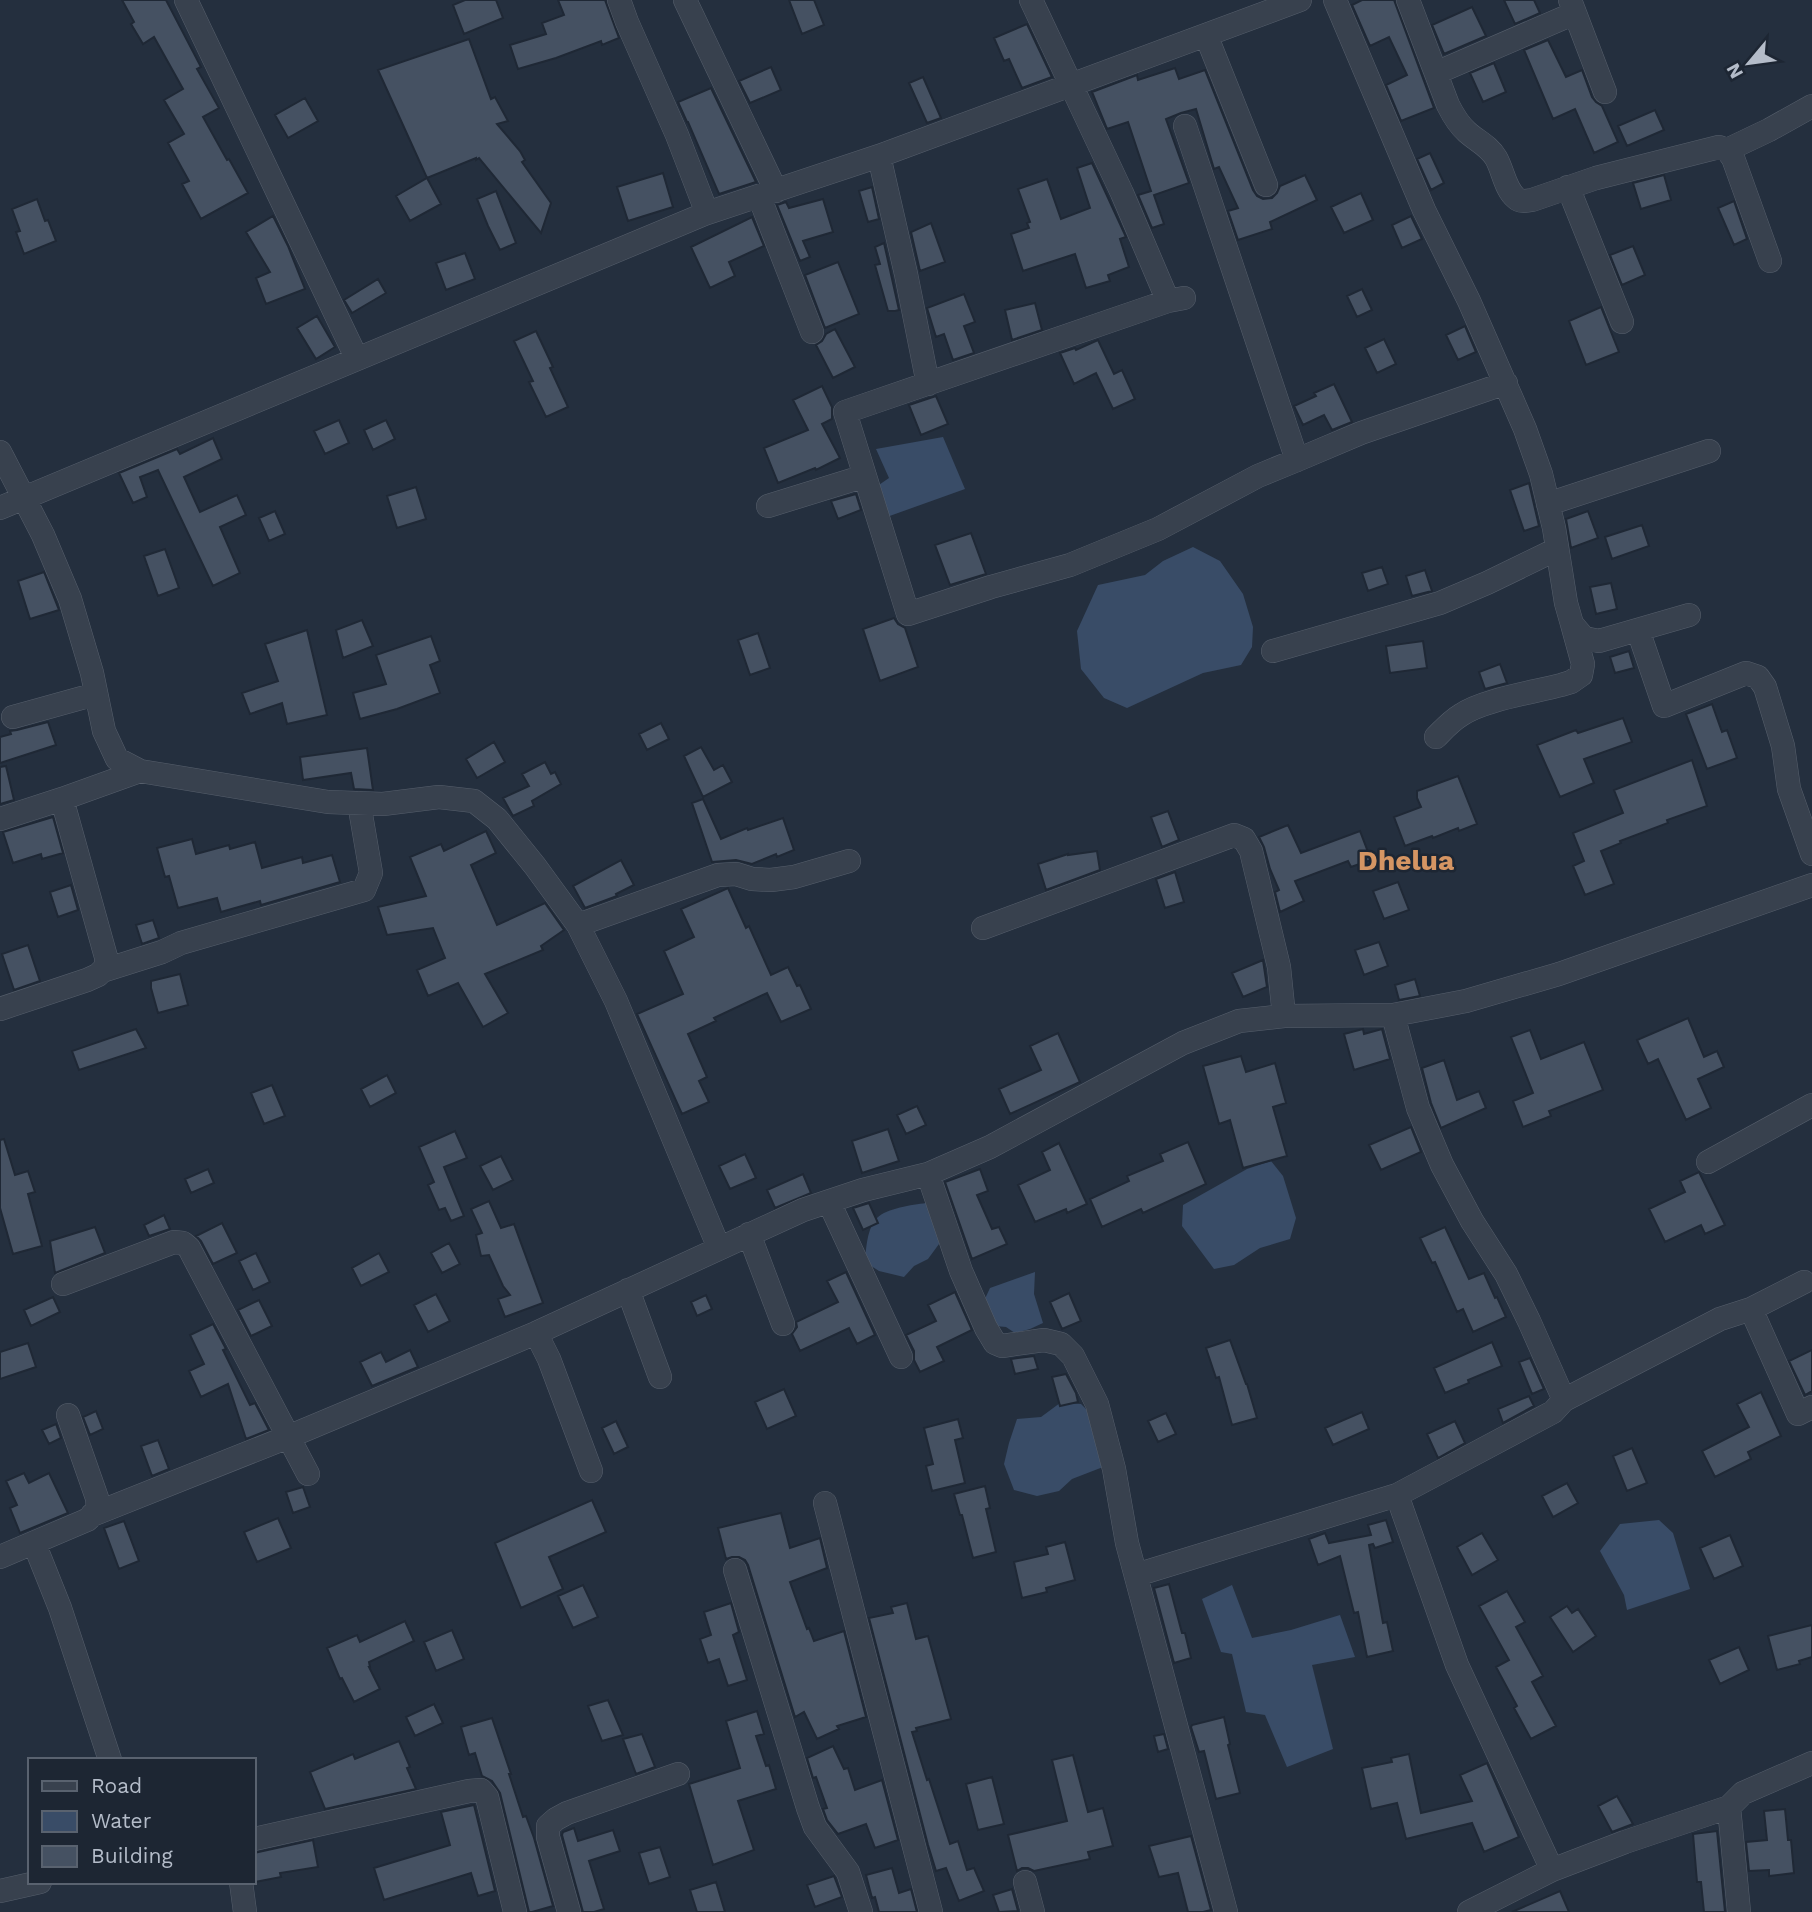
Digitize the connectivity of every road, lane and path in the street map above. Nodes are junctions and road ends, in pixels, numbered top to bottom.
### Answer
1 (186, 0) edge
2 (620, 0) edge
3 (685, 0) edge
4 (1031, 0) edge
5 (1300, 0) edge
6 (1335, 0) edge
7 (1408, 0) edge
8 (1573, 7) edge
9 (1206, 35) junction
10 (1436, 73) junction
11 (1070, 85) junction
12 (1605, 92) dead end
13 (1812, 106) edge
14 (1185, 126) dead end
15 (1727, 150) junction
16 (879, 156) junction
17 (1266, 184) dead end
18 (1569, 187) junction
19 (767, 194) junction
20 (707, 213) junction
21 (1770, 261) dead end
22 (1622, 322) dead end
23 (812, 332) dead end
24 (358, 359) junction
25 (1506, 383) junction
26 (928, 384) junction
27 (1709, 451) dead end
28 (0, 452) edge
29 (1297, 460) junction
30 (865, 476) junction
31 (25, 498) junction
32 (1548, 504) junction
33 (768, 506) dead end
34 (0, 508) edge
35 (1557, 549) junction
36 (1689, 615) dead end
37 (1573, 624) junction
38 (1638, 630) junction
39 (1273, 651) dead end
40 (96, 694) junction
41 (13, 717) dead end
42 (1437, 737) dead end
43 (140, 771) junction
44 (62, 799) junction
45 (359, 803) junction
46 (0, 819) edge
47 (1812, 854) edge
48 (849, 861) dead end
49 (1812, 885) edge
50 (578, 925) junction
51 (983, 928) dead end
52 (102, 971) junction
53 (0, 1009) edge
54 (1393, 1015) junction
55 (1284, 1016) junction
56 (1812, 1105) edge
57 (1708, 1162) dead end
58 (928, 1174) junction
59 (829, 1202) junction
60 (749, 1234) junction
61 (719, 1248) junction
62 (1804, 1282) dead end
63 (63, 1284) dead end
64 (628, 1290) junction
65 (1751, 1309) junction
66 (783, 1324) dead end
67 (536, 1333) junction
68 (901, 1357) dead end
69 (660, 1377) dead end
70 (1564, 1400) junction
71 (1812, 1407) edge
72 (68, 1415) dead end
73 (288, 1437) junction
74 (592, 1471) dead end
75 (307, 1474) dead end
76 (1397, 1495) junction
77 (825, 1503) dead end
78 (92, 1515) junction
79 (34, 1543) junction
80 (0, 1557) edge
81 (735, 1570) dead end
82 (1136, 1575) junction
83 (109, 1758) edge
84 (1812, 1763) edge
85 (678, 1774) dead end
86 (1729, 1807) junction
87 (256, 1839) edge
88 (1552, 1870) junction
89 (1025, 1882) dead end
90 (31, 1884) edge
91 (241, 1884) edge
92 (0, 1891) edge
93 (245, 1912) edge
94 (515, 1912) edge
95 (569, 1912) edge
96 (861, 1912) edge
97 (931, 1912) edge
98 (1032, 1912) edge
99 (1226, 1912) edge
100 (1468, 1912) edge
101 (1739, 1912) edge

1 - 24 street
2 - 20 street
3 - 19 street
4 - 11 street
5 - 9 street
6 - 25 street
7 - 10 street
8 - 10 street
8 - 12 street
9 - 11 street
9 - 17 street
10 - 18 street
11 - 16 street
11 - 26 street
13 - 15 street
14 - 29 street
15 - 18 street
15 - 21 street
16 - 19 street
16 - 26 street
18 - 22 street
19 - 20 street
19 - 23 street
20 - 24 street
24 - 31 street
25 - 29 street
25 - 32 street
26 - 30 street
27 - 32 street
28 - 31 street
29 - 30 street
30 - 33 street
31 - 34 street
31 - 40 street
32 - 35 street
35 - 37 street
35 - 39 street
36 - 38 street
37 - 38 street
37 - 42 street
38 - 47 street
40 - 41 street
40 - 43 street
43 - 44 street
43 - 45 street
44 - 46 street
44 - 52 street
45 - 50 street
45 - 52 street
48 - 50 street
49 - 54 street
50 - 61 street
51 - 55 street
52 - 53 street
54 - 55 street
54 - 70 street
55 - 58 street
56 - 57 street
58 - 59 street
58 - 82 street
59 - 60 street
59 - 68 street
60 - 61 street
60 - 66 street
61 - 64 street
62 - 65 street
63 - 73 street
64 - 67 street
64 - 69 street
65 - 70 street
65 - 71 street
67 - 73 street
67 - 74 street
70 - 76 street
72 - 78 street
73 - 75 street
73 - 78 street
76 - 82 street
76 - 88 street
77 - 97 street
78 - 79 street
79 - 80 street
79 - 83 street
81 - 96 street
82 - 99 street
84 - 86 street
85 - 95 street
86 - 88 street
86 - 101 street
87 - 94 street
88 - 100 street
89 - 98 street
90 - 92 street
91 - 93 street

